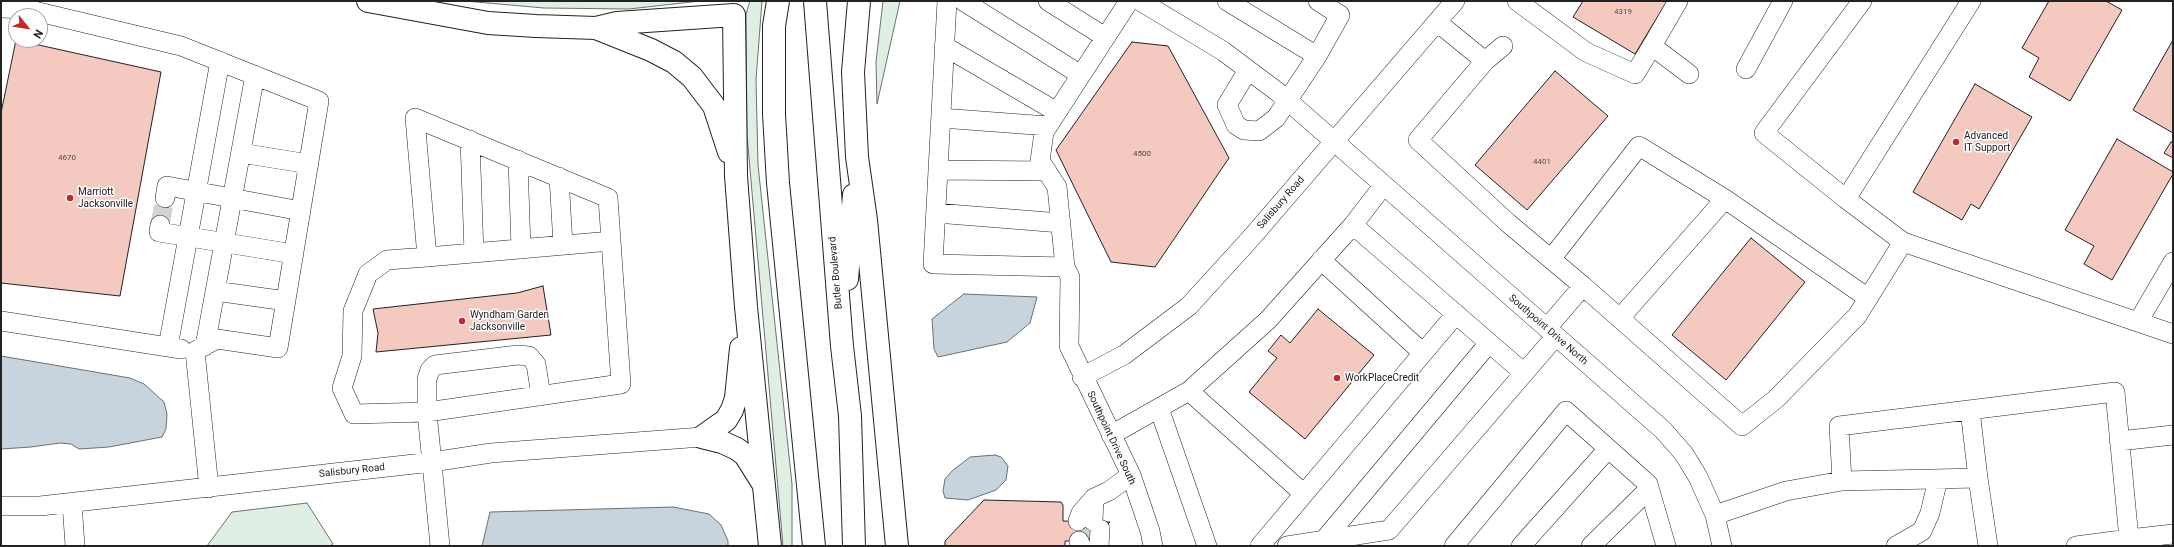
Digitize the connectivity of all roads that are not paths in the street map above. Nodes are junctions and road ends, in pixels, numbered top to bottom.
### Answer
1 (368, 1) edge
2 (778, 1) edge
3 (815, 1) edge
4 (859, 1) edge
5 (947, 1) edge
6 (963, 1) edge
7 (1048, 1) edge
8 (1129, 1) edge
9 (1140, 1) edge
10 (1227, 1) edge
11 (1318, 1) edge
12 (1455, 1) edge
13 (1517, 1) edge
14 (1678, 1) edge
15 (1782, 1) edge
16 (1862, 1) edge
17 (1971, 1) edge
18 (1537, 7) edge
19 (1, 8) edge
20 (738, 8) edge
21 (1344, 8) edge
22 (1437, 22) junction
23 (596, 28) junction
24 (1105, 37) junction
25 (944, 46) junction
26 (1503, 46) dead end
27 (1652, 46) junction
28 (1317, 56) junction
29 (220, 61) junction
30 (1485, 61) junction
31 (1746, 69) dead end
32 (1248, 70) junction
33 (1689, 74) dead end
34 (255, 75) junction
35 (1081, 75) junction
36 (1287, 100) junction
37 (941, 118) junction
38 (1052, 119) junction
39 (470, 140) junction
40 (1334, 143) junction
41 (241, 153) junction
42 (857, 157) junction
43 (518, 160) junction
44 (308, 164) junction
45 (938, 170) junction
46 (1047, 171) junction
47 (736, 176) junction
48 (559, 177) junction
49 (1383, 186) junction
50 (196, 191) junction
51 (233, 197) junction
52 (165, 198) tunnel mouth
53 (1725, 199) junction
54 (1846, 199) junction
55 (301, 211) junction
56 (936, 213) junction
57 (1061, 223) junction
58 (160, 224) dead end
59 (1353, 225) junction
60 (188, 236) junction
61 (611, 241) junction
62 (1902, 242) junction
63 (225, 243) junction
64 (563, 245) junction
65 (521, 249) junction
66 (474, 253) junction
67 (294, 254) junction
68 (427, 257) junction
69 (1551, 259) junction
70 (1321, 260) junction
71 (2173, 262) edge
72 (1065, 267) junction
73 (1583, 286) junction
74 (215, 291) junction
75 (1868, 298) junction
76 (286, 301) junction
77 (746, 307) junction
78 (1456, 314) junction
79 (1620, 318) junction
80 (1, 321) edge
81 (2138, 322) junction
82 (1551, 332) junction
83 (2173, 334) edge
84 (1489, 343) junction
85 (842, 346) junction
86 (168, 347) junction
87 (200, 348) junction
88 (1423, 353) junction
89 (1524, 373) junction
90 (1082, 377) junction
91 (1189, 391) junction
92 (541, 396) junction
93 (1159, 408) junction
94 (1970, 410) junction
95 (427, 412) junction
96 (1111, 435) junction
97 (2173, 435) edge
98 (702, 437) junction
99 (2119, 441) junction
100 (1608, 449) junction
101 (432, 462) junction
102 (1131, 475) junction
103 (1978, 478) junction
104 (1938, 479) junction
105 (1842, 481) junction
106 (764, 486) junction
107 (209, 488) junction
108 (1649, 489) junction
109 (1304, 494) junction
110 (72, 503) junction
111 (1, 506) edge
112 (1715, 515) junction
113 (2173, 534) edge
114 (1090, 535) tunnel mouth
115 (2129, 539) junction
116 (1324, 540) junction
117 (75, 546) edge
118 (439, 546) edge
119 (770, 546) edge
120 (814, 546) edge
121 (854, 546) edge
122 (897, 546) edge
123 (1153, 546) edge
124 (1207, 546) edge
125 (1260, 546) edge
126 (1287, 546) edge
127 (1454, 546) edge
128 (1521, 546) edge
129 (1591, 546) edge
130 (1666, 546) edge
131 (1722, 546) edge
132 (1896, 546) edge
133 (1988, 546) edge
134 (2076, 546) edge

1 - 23 highway
2 - 120 highway
3 - 85 highway, Butler Boulevard
4 - 42 highway
5 - 25 street
6 - 35 street
7 - 24 street
8 - 24 street, Southpoint Drive South
9 - 32 street, Southpoint Drive North
10 - 28 street
11 - 21 street
12 - 22 street, Salisbury Road
13 - 18 street
14 - 27 street
15 - 31 street
16 - 54 street
17 - 54 street
18 - 27 street
19 - 29 street
20 - 23 highway
20 - 47 highway
21 - 28 street
22 - 30 street
22 - 40 street, Salisbury Road
23 - 47 highway
24 - 35 street, Southpoint Drive South
25 - 37 street
25 - 38 street
26 - 30 street
27 - 33 street
28 - 36 street
29 - 34 street
29 - 50 street
30 - 69 street
32 - 36 street, Southpoint Drive North
32 - 36 street
34 - 41 street
34 - 44 street
35 - 38 street, Southpoint Drive South
36 - 40 street, Southpoint Drive North
37 - 38 street
37 - 45 street
38 - 46 street, Southpoint Drive South
39 - 43 street
39 - 66 street
39 - 68 street
40 - 49 street, Southpoint Drive North
40 - 90 street, Salisbury Road
41 - 44 street
41 - 51 street
42 - 85 highway
42 - 122 highway
43 - 48 street
43 - 65 street
44 - 55 street
45 - 46 street
45 - 56 street
46 - 57 street, Southpoint Drive South
47 - 77 highway
48 - 61 street
48 - 64 street
49 - 59 street
49 - 82 street, Southpoint Drive North
50 - 51 street
50 - 52 street
50 - 60 street
51 - 55 street
51 - 63 street
53 - 69 street
53 - 75 street
53 - 79 street
54 - 62 street
55 - 67 street
56 - 57 street
56 - 72 street
57 - 72 street, Southpoint Drive South
58 - 60 street
59 - 70 street
59 - 78 street
60 - 63 street
60 - 86 street
61 - 64 street
61 - 92 street
62 - 75 street
62 - 81 street
63 - 67 street
63 - 74 street
64 - 65 street
65 - 66 street
66 - 68 street
67 - 76 street
68 - 95 street
69 - 73 street
70 - 88 street
70 - 91 street
71 - 81 street
72 - 90 street, Southpoint Drive South
73 - 79 street
73 - 82 street
74 - 76 street
74 - 87 street
75 - 79 street
76 - 87 street
77 - 98 highway
77 - 106 highway
78 - 84 street
78 - 88 street
80 - 86 street
81 - 83 street
82 - 89 street
82 - 112 street, Southpoint Drive North
84 - 89 street
84 - 116 street
85 - 121 highway, Butler Boulevard
86 - 87 street
87 - 107 street
88 - 109 street
89 - 116 street
90 - 96 street, Southpoint Drive South
91 - 93 street
91 - 109 street
92 - 95 street
92 - 95 street
93 - 96 street
93 - 124 street
94 - 99 street
94 - 103 street
94 - 105 street
95 - 101 street
96 - 102 street, Southpoint Drive South
97 - 99 street
98 - 101 street, Salisbury Road
98 - 106 highway
99 - 115 street
100 - 108 street
100 - 127 street
100 - 128 street
101 - 107 street, Salisbury Road
101 - 118 street
102 - 114 street
102 - 123 street, Southpoint Drive South
103 - 104 street
103 - 133 street
104 - 105 street
104 - 132 street
105 - 112 street
106 - 119 highway
107 - 110 street, Salisbury Road
108 - 129 street
108 - 130 street
109 - 125 street
110 - 111 street, Salisbury Road
110 - 117 street
112 - 131 street, Southpoint Drive North
113 - 115 street
115 - 134 street
116 - 126 street

